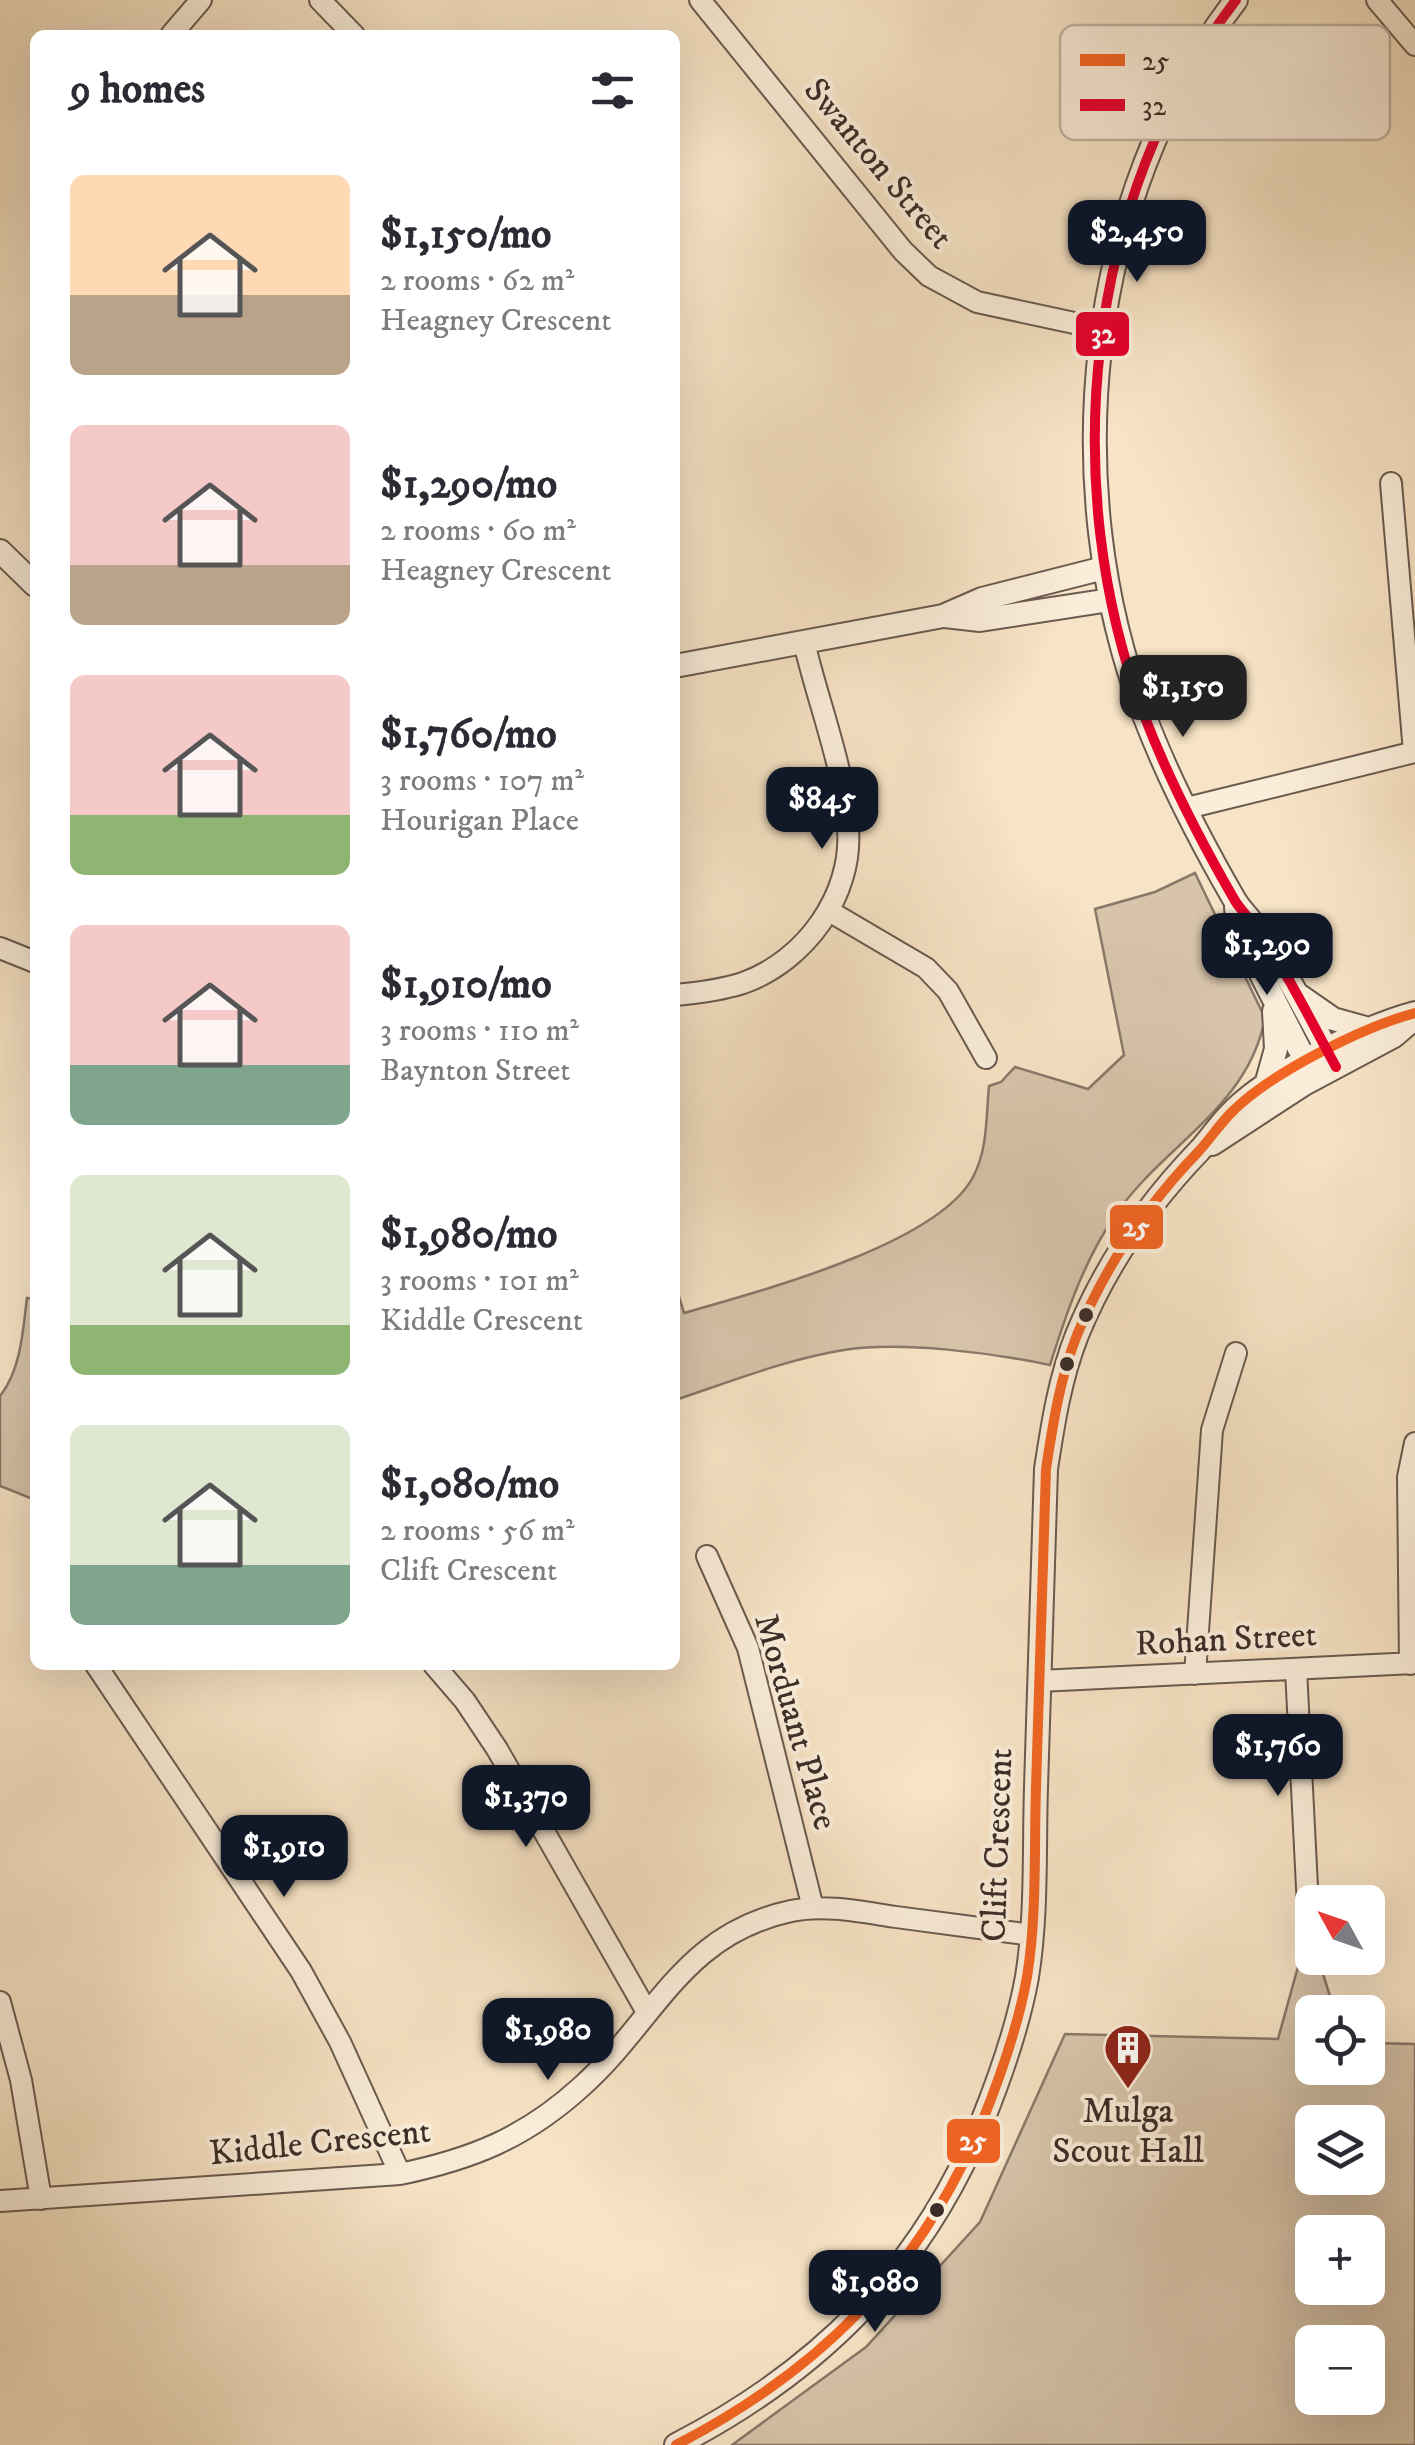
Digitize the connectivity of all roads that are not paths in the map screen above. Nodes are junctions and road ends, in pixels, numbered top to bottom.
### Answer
1 (201, 0) edge
2 (320, 0) edge
3 (700, 0) edge
4 (1236, 0) edge
5 (1377, 0) edge
6 (1220, 25) edge
7 (174, 30) edge
8 (349, 30) edge
9 (1415, 44) edge
10 (1157, 140) edge
11 (1102, 329) junction
12 (1392, 483) dead end
13 (0, 551) edge
14 (1104, 568) junction
15 (30, 580) edge
16 (1110, 600) junction
17 (943, 616) junction
18 (804, 642) junction
19 (680, 665) edge
20 (1415, 752) edge
21 (1187, 808) junction
22 (829, 911) junction
23 (0, 948) edge
24 (30, 960) edge
25 (1281, 991) junction
26 (680, 994) edge
27 (1415, 1015) edge
28 (1369, 1029) junction
29 (986, 1058) dead end
30 (1321, 1065) junction
31 (1266, 1086) junction
32 (1200, 1150) junction
33 (1236, 1353) dead end
34 (1415, 1444) edge
35 (707, 1556) dead end
36 (1413, 1663) edge
37 (1296, 1669) junction
38 (99, 1670) edge
39 (438, 1670) edge
40 (1195, 1674) junction
41 (1039, 1681) junction
42 (1307, 1885) edge
43 (813, 1908) junction
44 (1032, 1935) junction
45 (0, 2002) edge
46 (648, 2012) junction
47 (400, 2174) junction
48 (41, 2198) junction
49 (0, 2201) edge
50 (676, 2445) edge

1 - 7 street
2 - 8 street
3 - 11 street, Swanton Street
4 - 6 street
5 - 9 street
10 - 11 street
11 - 14 street
12 - 20 street
13 - 15 street
14 - 16 street
14 - 17 street
16 - 17 street
16 - 21 street
17 - 18 street
18 - 19 street
18 - 22 street
20 - 21 street
21 - 25 street
22 - 26 street
22 - 29 street
23 - 24 street
25 - 28 street
25 - 30 street
25 - 31 street
27 - 28 street, Clift Crescent
27 - 30 street, Clift Crescent
28 - 30 street, Clift Crescent
30 - 31 street, Clift Crescent
30 - 32 street, Clift Crescent
31 - 32 street, Clift Crescent
32 - 41 street, Clift Crescent
33 - 40 street
34 - 36 street
35 - 43 street, Morduant Place
36 - 37 street, Rohan Street
37 - 40 street, Rohan Street
37 - 42 street
38 - 47 street
39 - 46 street
40 - 41 street, Rohan Street
41 - 44 street, Clift Crescent
43 - 44 street, Kiddle Crescent
43 - 46 street, Kiddle Crescent
44 - 50 street, Clift Crescent
45 - 48 street
46 - 47 street, Kiddle Crescent
47 - 48 street, Kiddle Crescent
48 - 49 street, Kiddle Crescent

